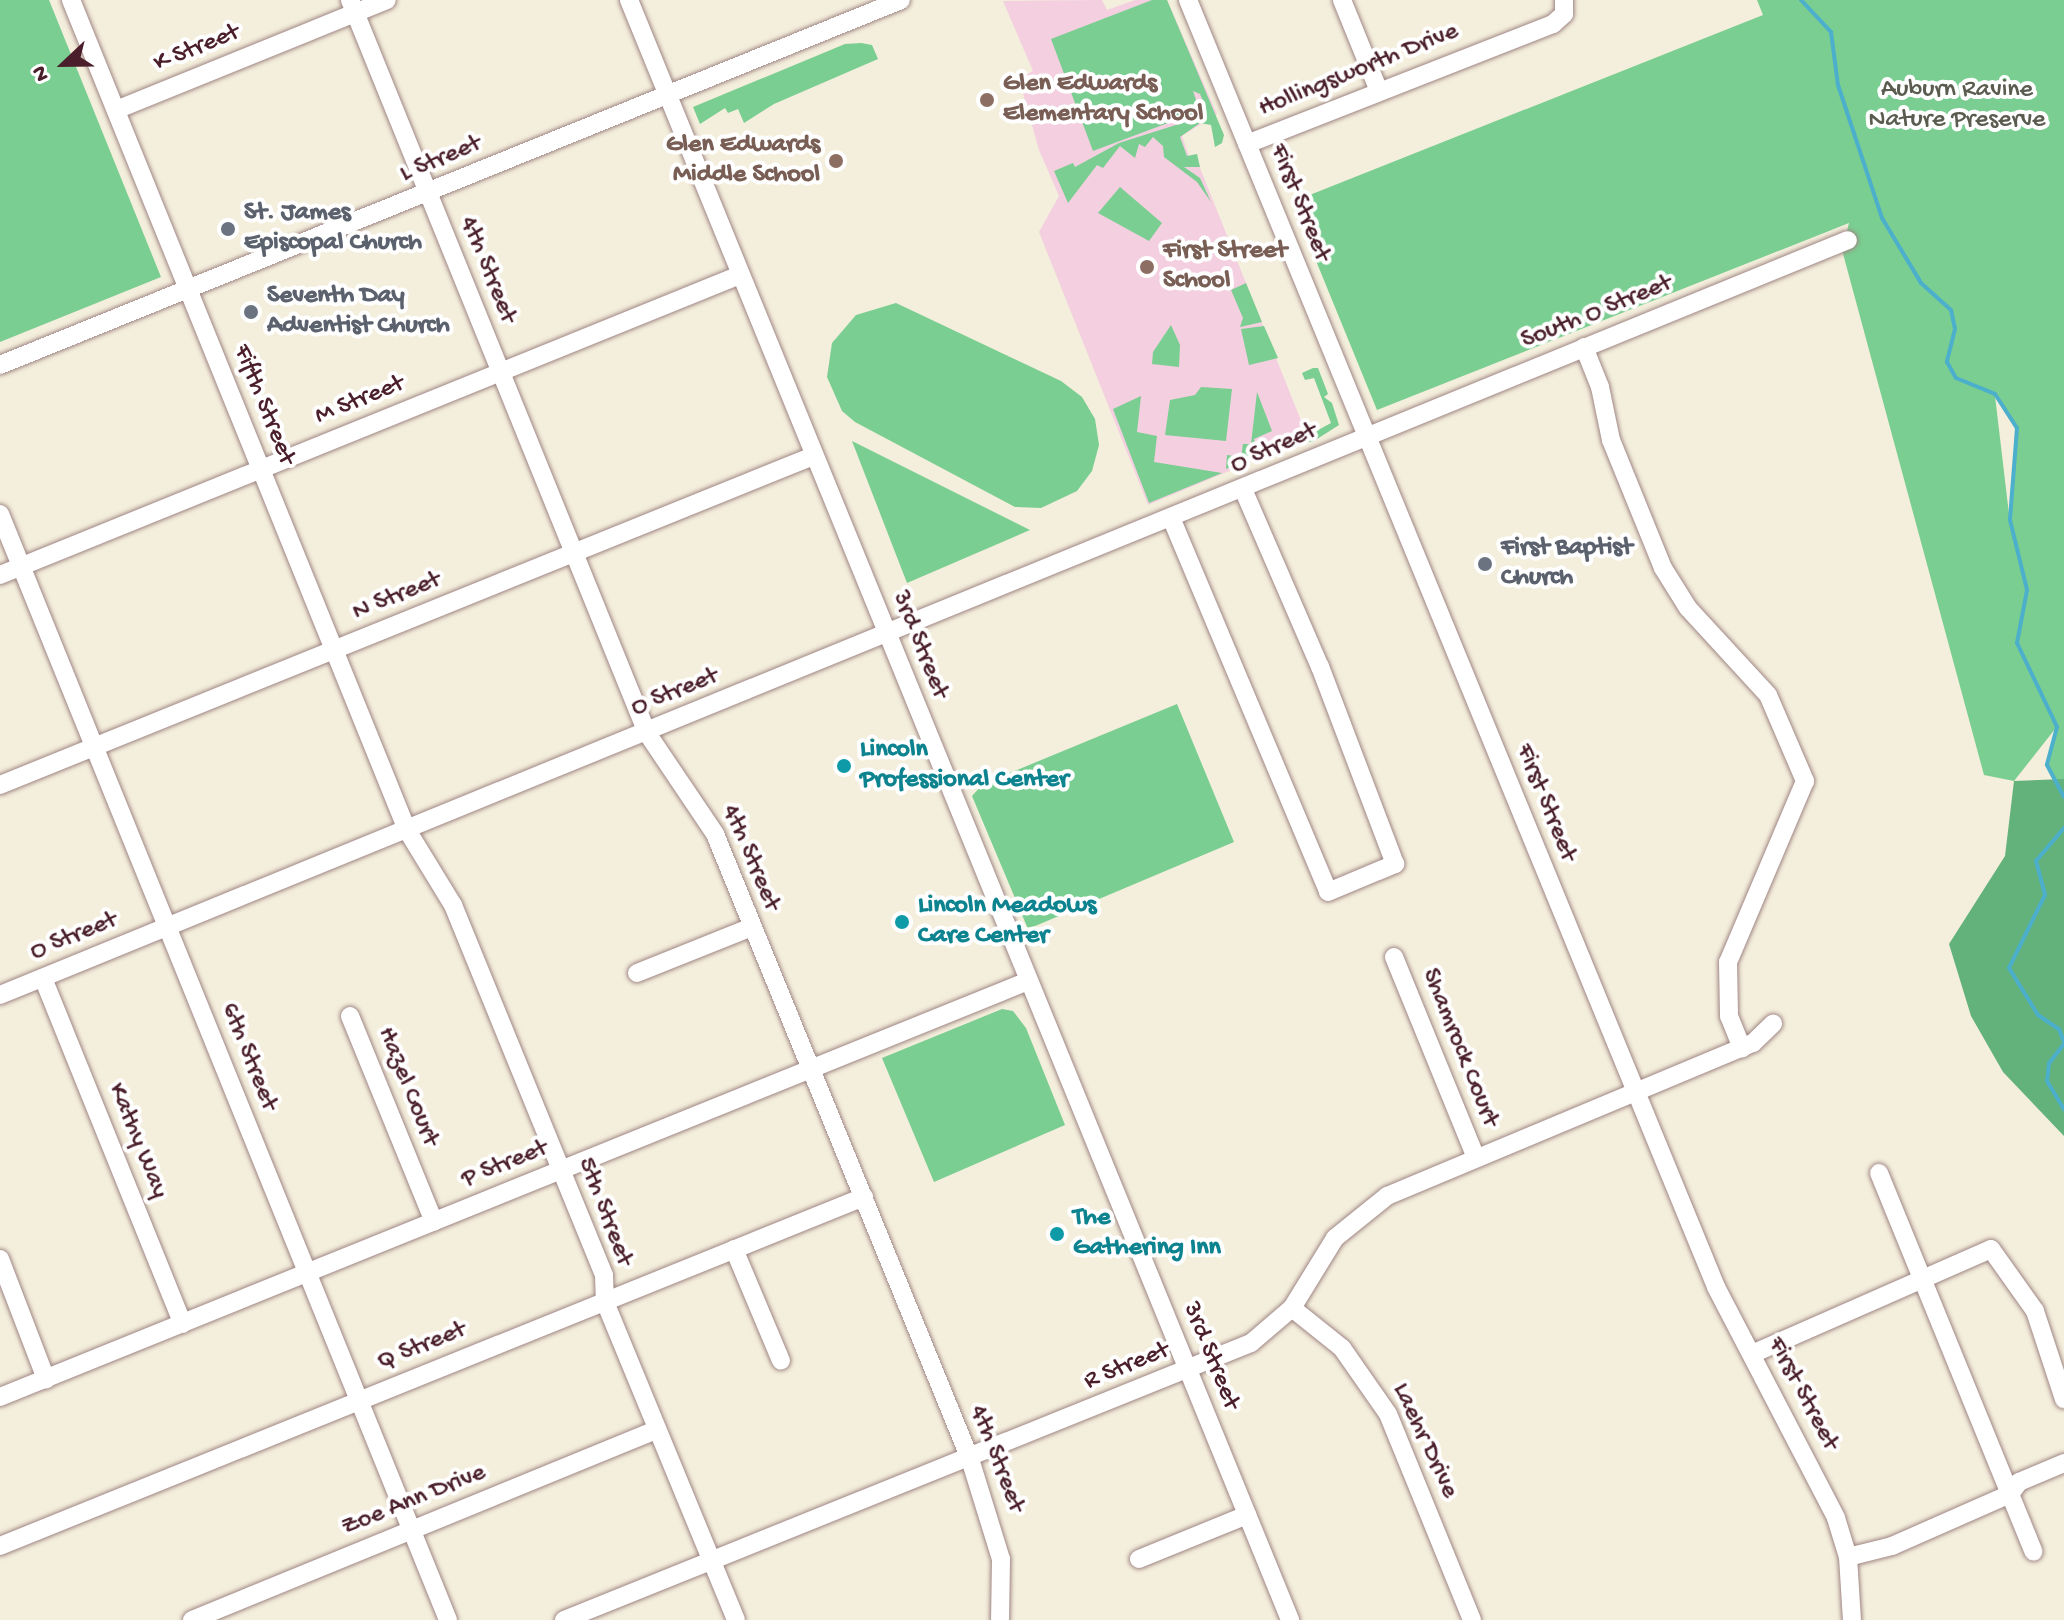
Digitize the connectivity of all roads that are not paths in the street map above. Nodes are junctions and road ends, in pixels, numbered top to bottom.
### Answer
1 (71, 0) edge
2 (387, 0) edge
3 (629, 0) edge
4 (901, 0) edge
5 (1188, 0) edge
6 (1342, 0) edge
7 (1564, 0) edge
8 (353, 6) edge
9 (1379, 91) junction
10 (668, 95) junction
11 (116, 110) junction
12 (1247, 144) junction
13 (428, 192) junction
14 (1848, 240) dead end
15 (740, 275) junction
16 (188, 289) junction
17 (1584, 347) junction
18 (0, 365) edge
19 (501, 372) junction
20 (1366, 435) junction
21 (813, 456) junction
22 (261, 469) junction
23 (1244, 491) junction
24 (0, 514) edge
25 (1172, 520) junction
26 (574, 553) junction
27 (21, 566) junction
28 (0, 575) edge
29 (886, 636) junction
30 (333, 650) junction
31 (647, 733) junction
32 (94, 747) junction
33 (0, 785) edge
34 (407, 830) junction
35 (752, 927) junction
36 (167, 928) junction
37 (1394, 957) dead end
38 (637, 973) dead end
39 (43, 978) junction
40 (1028, 981) junction
41 (0, 995) edge
42 (350, 1016) dead end
43 (1773, 1024) dead end
44 (1742, 1048) junction
45 (811, 1070) junction
46 (1635, 1093) junction
47 (1476, 1158) junction
48 (561, 1171) junction
49 (1879, 1173) dead end
50 (864, 1197) junction
51 (434, 1222) junction
52 (734, 1249) junction
53 (0, 1259) edge
54 (308, 1274) junction
55 (1924, 1280) junction
56 (605, 1302) junction
57 (1292, 1308) junction
58 (183, 1324) junction
59 (1752, 1354) junction
60 (781, 1361) dead end
61 (1188, 1371) junction
62 (46, 1379) junction
63 (0, 1397) edge
64 (2064, 1399) edge
65 (359, 1401) junction
66 (656, 1430) junction
67 (969, 1457) junction
68 (2064, 1463) edge
69 (2010, 1494) junction
70 (1247, 1515) junction
71 (412, 1530) junction
72 (0, 1546) edge
73 (2034, 1552) dead end
74 (1848, 1557) junction
75 (1139, 1559) dead end
76 (709, 1561) junction
77 (577, 1618) edge
78 (192, 1620) edge
79 (448, 1620) edge
80 (736, 1620) edge
81 (1000, 1620) edge
82 (1290, 1620) edge
83 (1472, 1620) edge
84 (1852, 1620) edge

1 - 11 street, Fifth Street
2 - 8 street, K Street
3 - 10 street, 3rd Street
4 - 10 street, L Street
5 - 12 street, First Street
6 - 9 street
7 - 9 street, Hollingsworth Drive
8 - 11 street, K Street
8 - 13 street, 4th Street
9 - 12 street, Hollingsworth Drive
10 - 13 street, L Street
10 - 15 street, 3rd Street
11 - 16 street, Fifth Street
12 - 20 street, First Street
13 - 16 street, L Street
13 - 19 street, 4th Street
14 - 17 street, South O Street
15 - 19 street, M Street
15 - 21 street, 3rd Street
16 - 18 street, L Street
16 - 22 street, Fifth Street
17 - 20 street, South O Street
17 - 44 street
19 - 22 street, M Street
19 - 26 street, 4th Street
20 - 23 street, O Street
20 - 46 street, First Street
21 - 26 street, N Street
21 - 29 street, 3rd Street
22 - 27 street, M Street
22 - 30 street, Fifth Street
23 - 25 street, O Street
23 - 25 street
24 - 27 street, 6th Street
25 - 29 street, O Street
26 - 30 street, N Street
26 - 31 street, 4th Street
27 - 28 street, M Street
27 - 32 street, 6th Street
29 - 31 street, O Street
29 - 40 street, 3rd Street
30 - 32 street, N Street
30 - 34 street, Fifth Street
31 - 34 street, O Street
31 - 35 street, 4th Street
32 - 33 street, N Street
32 - 36 street, 6th Street
34 - 36 street, O Street
34 - 48 street, 5th Street
35 - 38 street
35 - 45 street, 4th Street
36 - 39 street, O Street
36 - 54 street, 6th Street
37 - 47 street, Shamrock Court
39 - 41 street, O Street
39 - 58 street, Kathy Way
40 - 45 street, P Street
40 - 61 street, 3rd Street
42 - 51 street, Hazel Court
43 - 44 street, R Street
44 - 46 street, R Street
45 - 48 street, P Street
45 - 50 street, 4th Street
46 - 47 street, R Street
46 - 59 street, First Street
47 - 57 street, R Street
48 - 51 street, P Street
48 - 56 street, 5th Street
49 - 55 street
50 - 52 street, Q Street
50 - 67 street, 4th Street
51 - 54 street, P Street
52 - 56 street, Q Street
52 - 60 street
53 - 62 street
54 - 58 street, P Street
54 - 65 street, 6th Street
55 - 59 street
55 - 64 street
55 - 69 street
56 - 65 street, Q Street
56 - 66 street, 5th Street
57 - 61 street, R Street
57 - 83 street, Laehr Drive
58 - 62 street, P Street
59 - 74 street, First Street
61 - 67 street, R Street
61 - 70 street, 3rd Street
62 - 63 street, P Street
65 - 71 street, 6th Street
65 - 72 street, Q Street
66 - 71 street, Zoe Ann Drive
66 - 76 street, 5th Street
67 - 76 street, R Street
67 - 81 street, 4th Street
68 - 69 street
69 - 73 street
69 - 74 street
70 - 75 street
70 - 82 street, 3rd Street
71 - 78 street, Zoe Ann Drive
71 - 79 street, 6th Street
74 - 84 street, First Street
76 - 77 street, R Street
76 - 80 street, 5th Street

